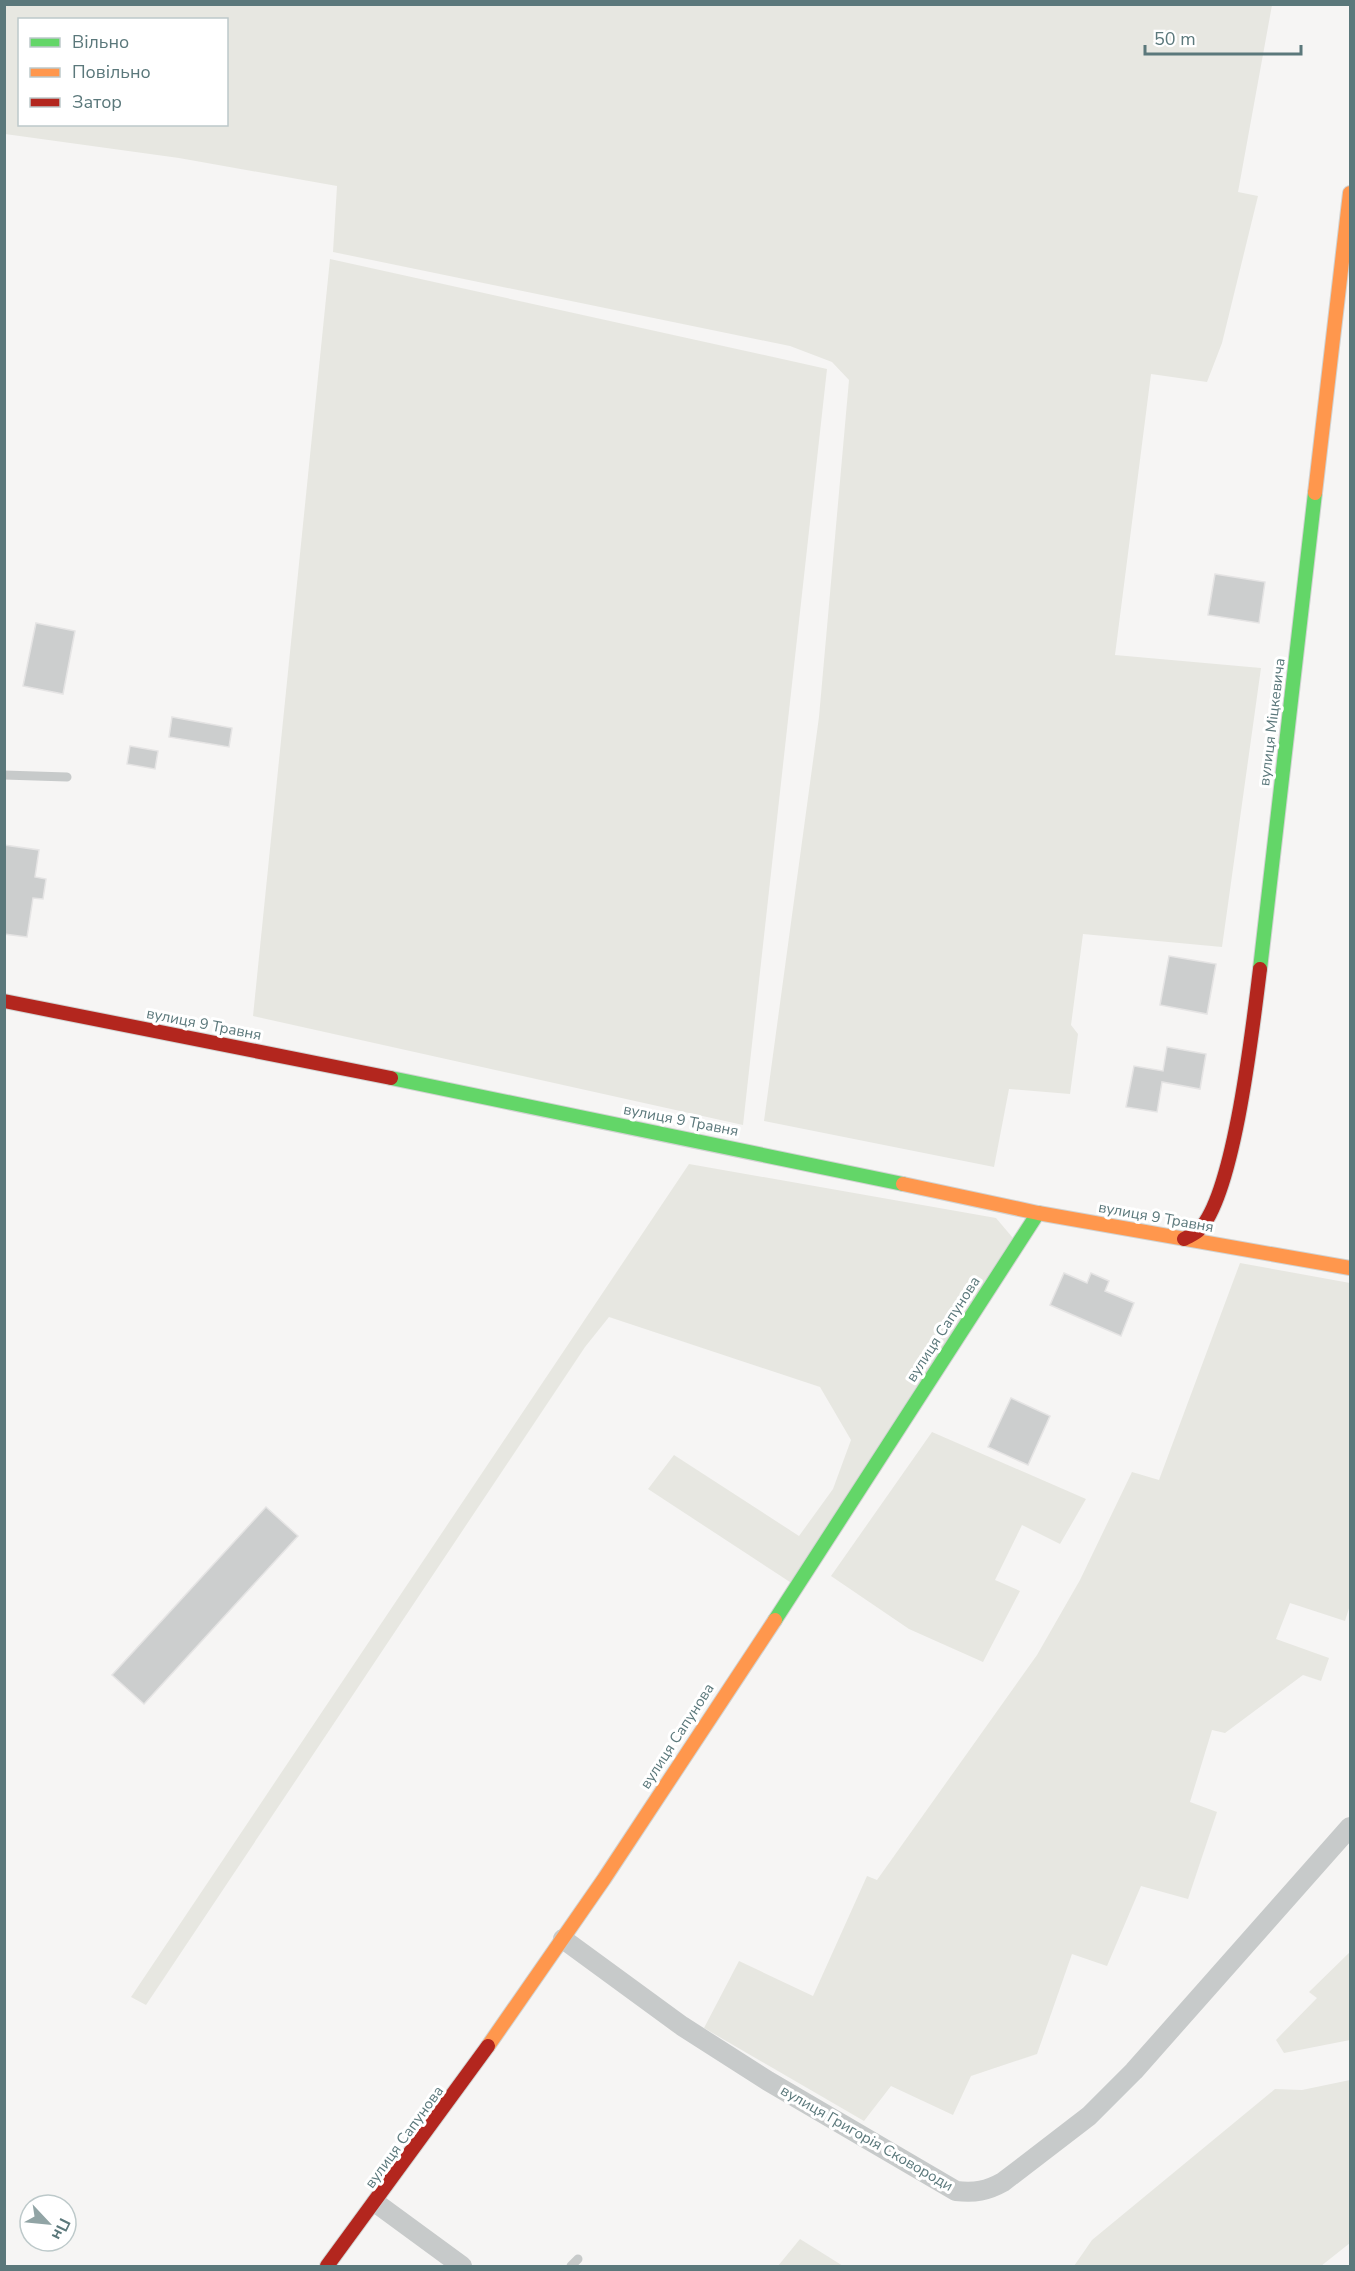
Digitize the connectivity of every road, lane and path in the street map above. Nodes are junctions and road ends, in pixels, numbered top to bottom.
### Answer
1 (1350, 193) edge
2 (4, 775) edge
3 (67, 777) dead end
4 (4, 1000) edge
5 (1038, 1213) junction
6 (1184, 1239) junction
7 (1350, 1268) edge
8 (1350, 1827) edge
9 (563, 1939) junction
10 (376, 2203) junction
11 (578, 2259) dead end
12 (327, 2266) edge
13 (462, 2266) edge
14 (570, 2266) edge

1 - 6 street, вулиця Міцкевича
2 - 3 lane
4 - 5 street, вулиця 9 Травня
5 - 6 street, вулиця 9 Травня
5 - 9 street, вулиця Сапунова
6 - 7 street, вулиця 9 Травня
8 - 9 street, вулиця Григорія Сковороди
9 - 10 street, вулиця Сапунова
10 - 12 street, вулиця Сапунова
10 - 13 street
11 - 14 lane

